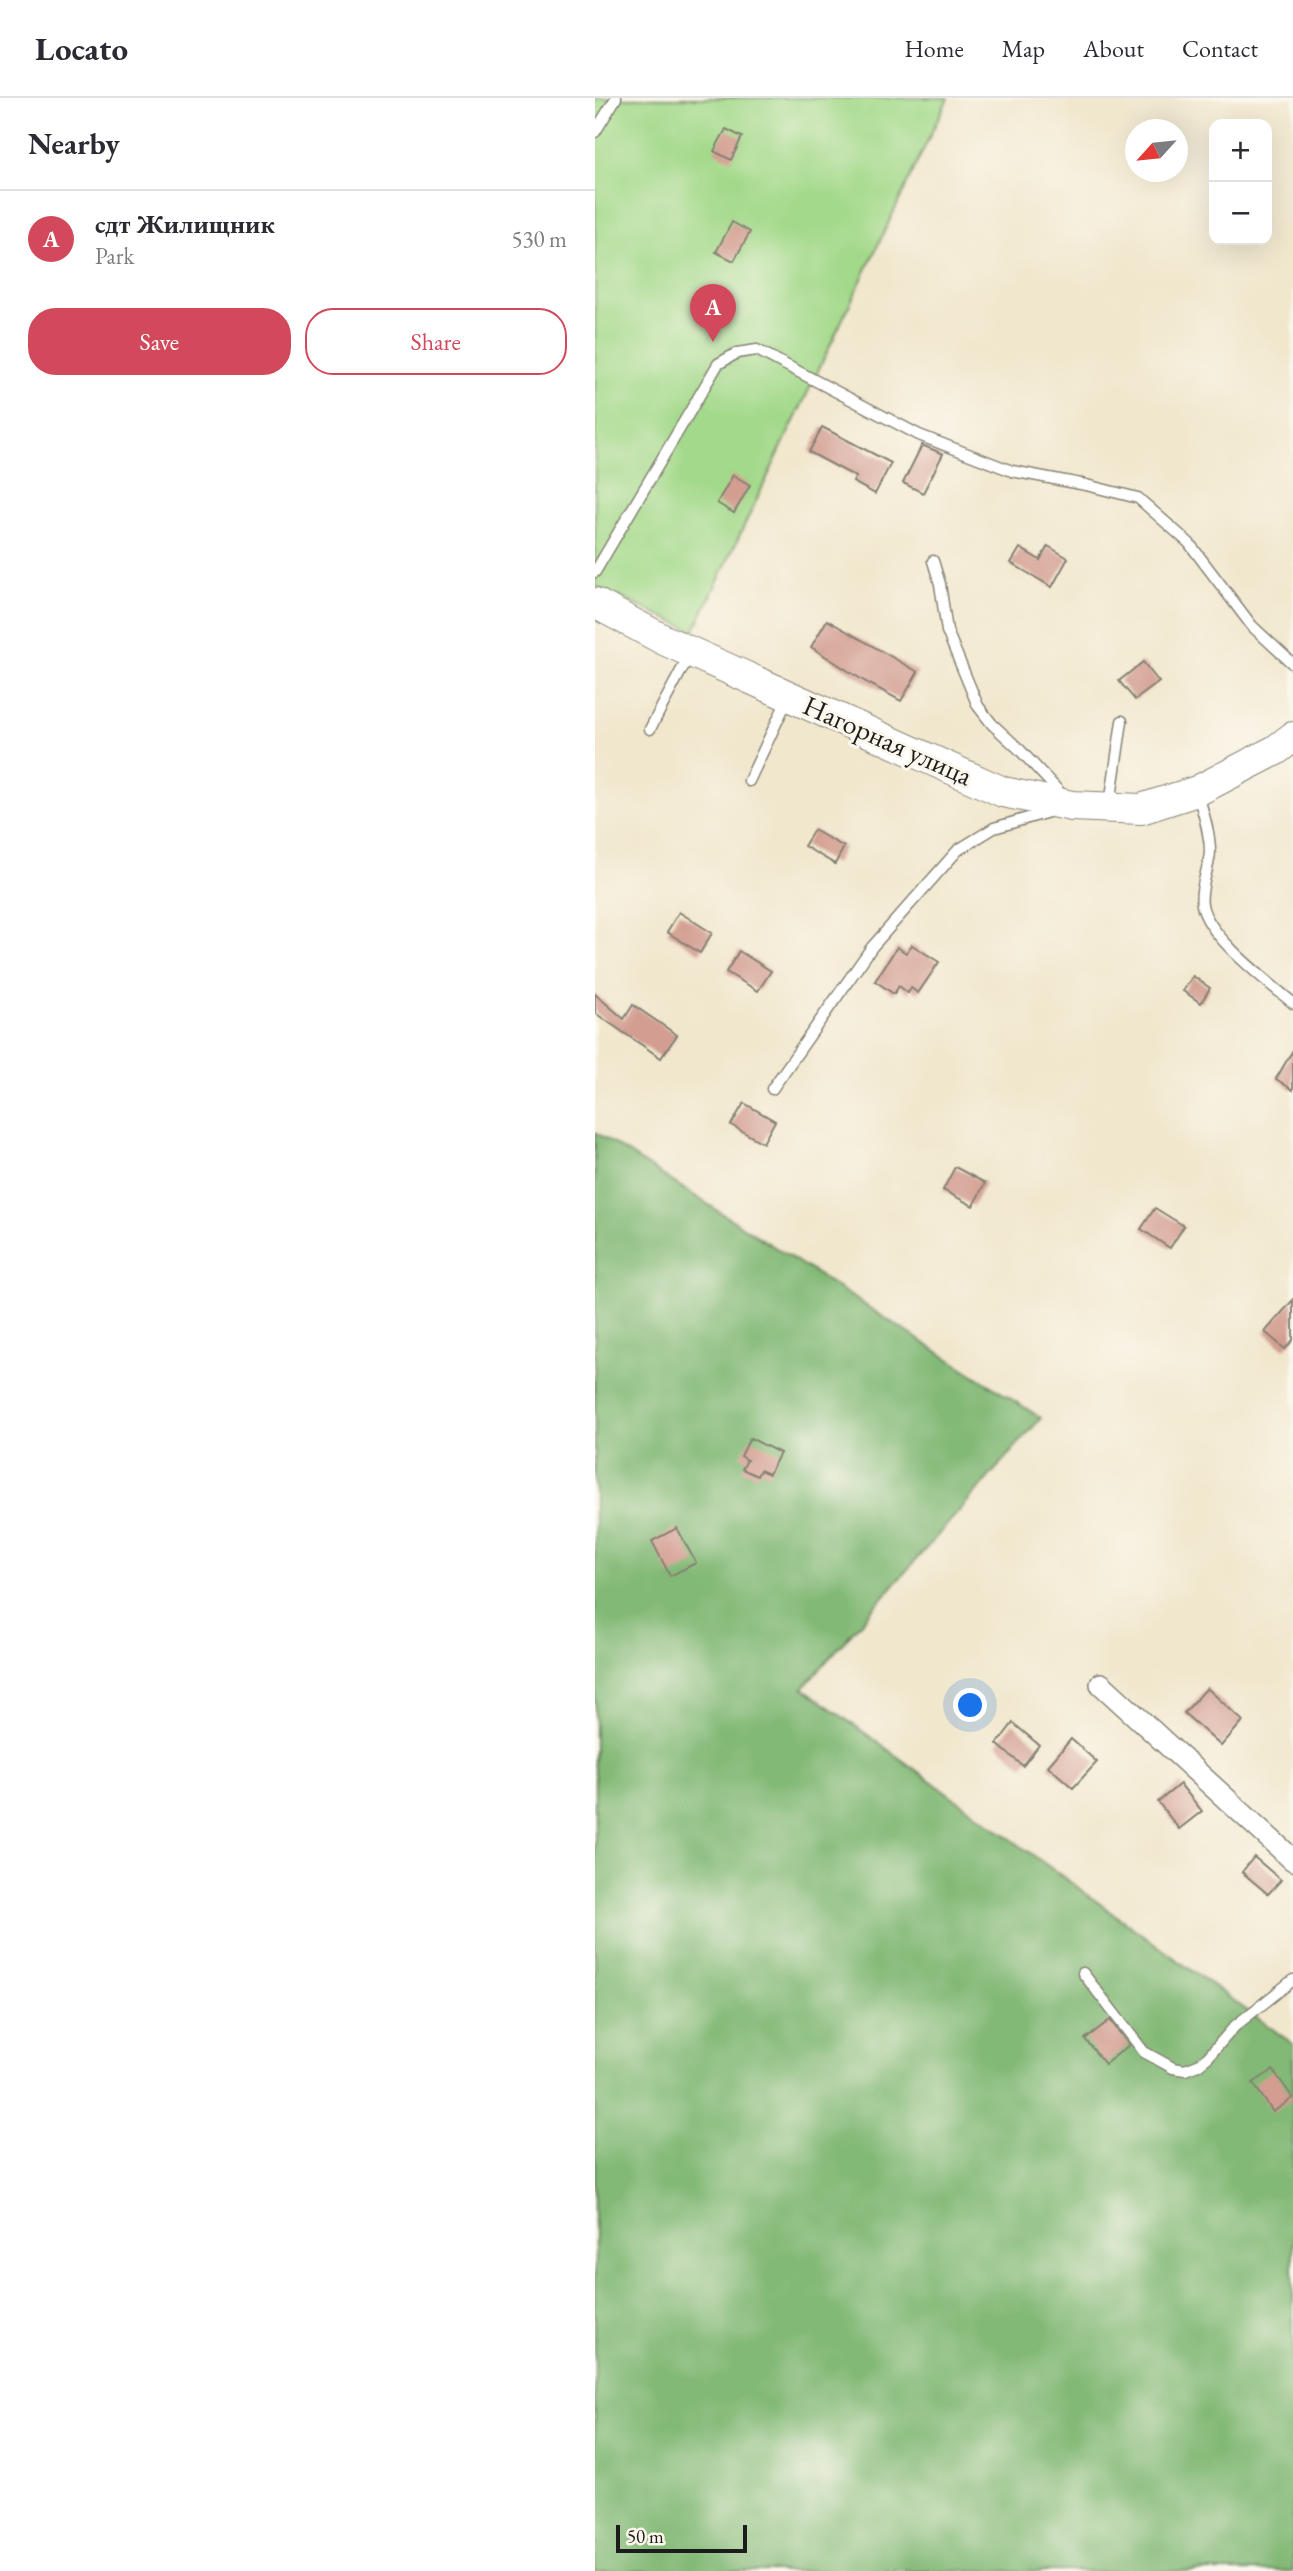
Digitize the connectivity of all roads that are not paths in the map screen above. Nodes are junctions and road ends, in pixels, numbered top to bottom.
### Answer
1 (616, 98) edge
2 (595, 132) edge
3 (933, 561) dead end
4 (595, 572) edge
5 (595, 603) edge
6 (691, 652) junction
7 (1293, 664) edge
8 (789, 695) junction
9 (1122, 721) dead end
10 (650, 729) dead end
11 (1293, 737) edge
12 (750, 782) dead end
13 (1197, 791) junction
14 (1072, 806) junction
15 (1109, 807) junction
16 (1293, 1003) edge
17 (772, 1089) dead end
18 (1101, 1684) dead end
19 (1293, 1860) edge
20 (1083, 1973) dead end
21 (1293, 1980) edge

1 - 2 lane
3 - 14 lane
4 - 7 lane
5 - 6 main road, Нагорная улица
6 - 8 main road, Нагорная улица
6 - 10 lane
8 - 12 lane
8 - 14 main road, Нагорная улица
9 - 15 lane
11 - 13 main road, Нагорная улица
13 - 15 main road, Нагорная улица
13 - 16 lane
14 - 15 main road, Нагорная улица
14 - 17 lane
18 - 19 street
20 - 21 lane

